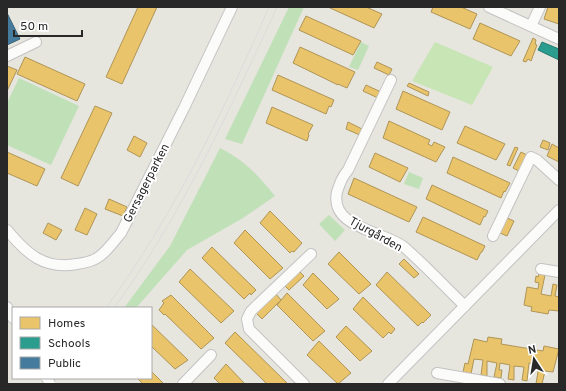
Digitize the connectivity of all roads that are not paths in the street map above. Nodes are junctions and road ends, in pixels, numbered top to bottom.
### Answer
1 (232, 7) edge
2 (489, 7) edge
3 (540, 7) edge
4 (531, 26) junction
5 (559, 39) edge
6 (36, 42) dead end
7 (7, 56) edge
8 (391, 80) dead end
9 (559, 180) edge
10 (559, 210) edge
11 (7, 230) edge
12 (493, 236) dead end
13 (311, 254) dead end
14 (541, 269) dead end
15 (559, 272) edge
16 (465, 306) junction
17 (7, 307) edge
18 (12, 316) edge
19 (211, 355) dead end
20 (437, 373) dead end
21 (182, 384) edge
22 (304, 384) edge
23 (388, 384) edge
24 (500, 384) edge

1 - 11 street, Gersagerparken
2 - 4 street
3 - 4 street
4 - 5 street
6 - 7 street
8 - 16 street, Tjurgården
9 - 12 street
10 - 16 street
13 - 22 street
14 - 15 street
16 - 23 street
17 - 18 street
19 - 21 street
20 - 24 street

